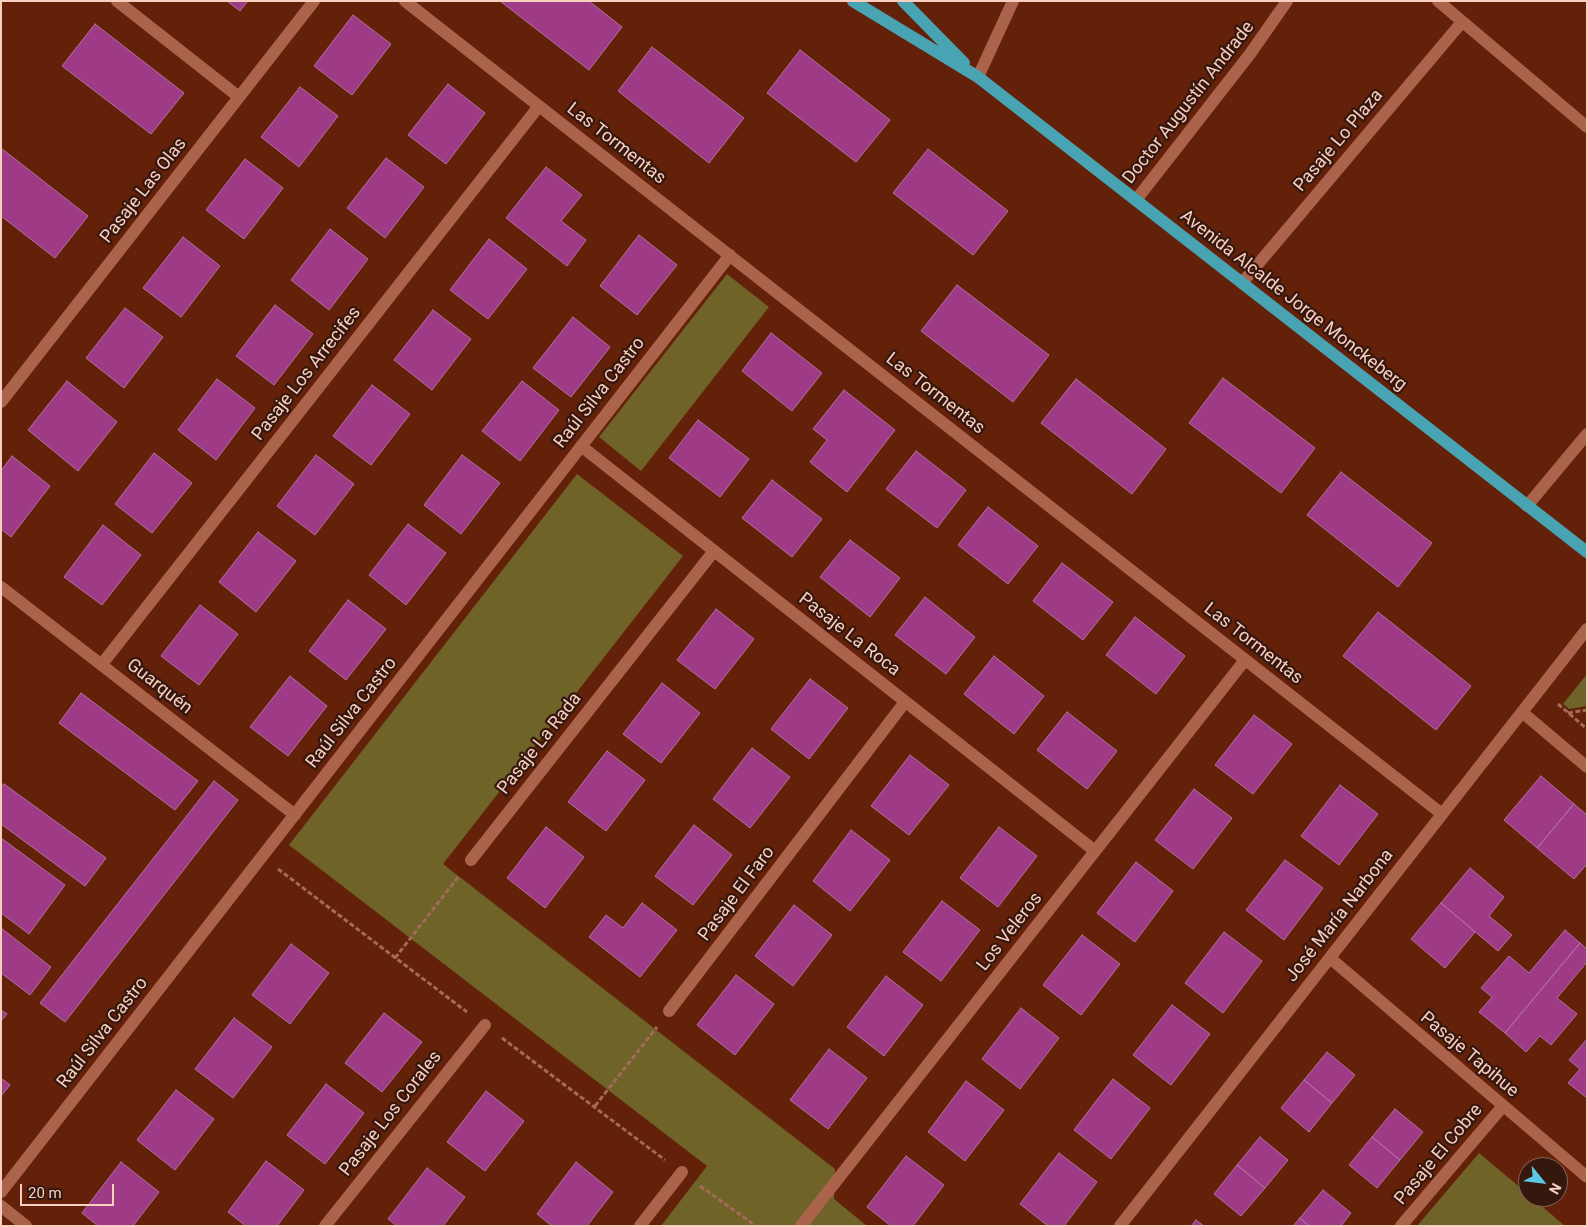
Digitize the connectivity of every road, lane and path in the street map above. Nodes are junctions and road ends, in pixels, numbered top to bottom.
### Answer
1 (117, 1) edge
2 (314, 1) edge
3 (405, 1) edge
4 (853, 1) edge
5 (903, 1) edge
6 (1013, 1) edge
7 (1287, 1) edge
8 (1438, 1) edge
9 (1462, 22) junction
10 (978, 77) junction
11 (239, 97) junction
12 (539, 106) junction
13 (1587, 127) edge
14 (1136, 200) junction
15 (730, 255) junction
16 (1242, 283) junction
17 (1, 402) edge
18 (1587, 434) edge
19 (581, 446) junction
20 (1527, 506) junction
21 (714, 551) junction
22 (1587, 552) edge
23 (1, 586) edge
24 (1587, 629) edge
25 (1245, 660) junction
26 (102, 664) junction
27 (905, 702) junction
28 (1558, 704) dead end
29 (1587, 710) edge
30 (1522, 712) junction
31 (1568, 713) junction
32 (1587, 729) edge
33 (1587, 767) edge
34 (1442, 814) junction
35 (295, 815) junction
36 (1095, 851) junction
37 (262, 857) junction
38 (471, 860) joint
39 (394, 958) junction
40 (1330, 958) junction
41 (669, 1011) joint
42 (484, 1025) junction
43 (596, 1106) junction
44 (1503, 1106) junction
45 (682, 1172) junction
46 (1587, 1177) edge
47 (1, 1192) edge
48 (1, 1206) edge
49 (26, 1226) edge
50 (325, 1226) edge
51 (640, 1226) edge
52 (756, 1226) edge
53 (801, 1226) edge
54 (1120, 1226) edge
55 (1402, 1226) edge

1 - 11 street
2 - 11 street, Pasaje Las Olas
3 - 12 street, Las Tormentas
4 - 10 main road, Avenida Alcalde Jorge Monckeberg
5 - 10 main road, Avenida Alcalde Jorge Monckeberg
6 - 10 street
7 - 14 street, Doctor Augustín Andrade
8 - 9 street
9 - 13 street
9 - 16 street, Pasaje Lo Plaza
10 - 14 main road, Avenida Alcalde Jorge Monckeberg
11 - 17 street, Pasaje Las Olas
12 - 15 street, Las Tormentas
12 - 26 street, Pasaje Los Arrecifes
14 - 16 main road, Avenida Alcalde Jorge Monckeberg
15 - 19 street, Raúl Silva Castro
15 - 25 street, Las Tormentas
16 - 20 main road, Avenida Alcalde Jorge Monckeberg
18 - 20 street
19 - 21 street, Pasaje La Roca
19 - 35 street, Raúl Silva Castro
20 - 22 main road, Avenida Alcalde Jorge Monckeberg
21 - 27 street, Pasaje La Roca
21 - 38 street, Pasaje La Rada
23 - 26 street, Guarquén
24 - 30 street, José María Narbona
25 - 34 street, Las Tormentas
25 - 36 street, Los Veleros
26 - 35 street, Guarquén
27 - 36 street, Pasaje La Roca
27 - 41 street, Pasaje El Faro
28 - 31 path
29 - 31 path
30 - 33 street
30 - 34 street, José María Narbona
31 - 32 path
34 - 40 street, José María Narbona
35 - 37 street, Raúl Silva Castro
36 - 53 street, Los Veleros
37 - 39 path
37 - 47 street, Raúl Silva Castro
38 - 39 path
39 - 42 path
40 - 44 street, Pasaje Tapihue
40 - 54 street, José María Narbona
41 - 43 path
42 - 43 path
42 - 50 street, Pasaje Los Corales
43 - 45 path
44 - 46 street, Pasaje Tapihue
44 - 55 street, Pasaje El Cobre
45 - 51 street
45 - 52 path
48 - 49 street

